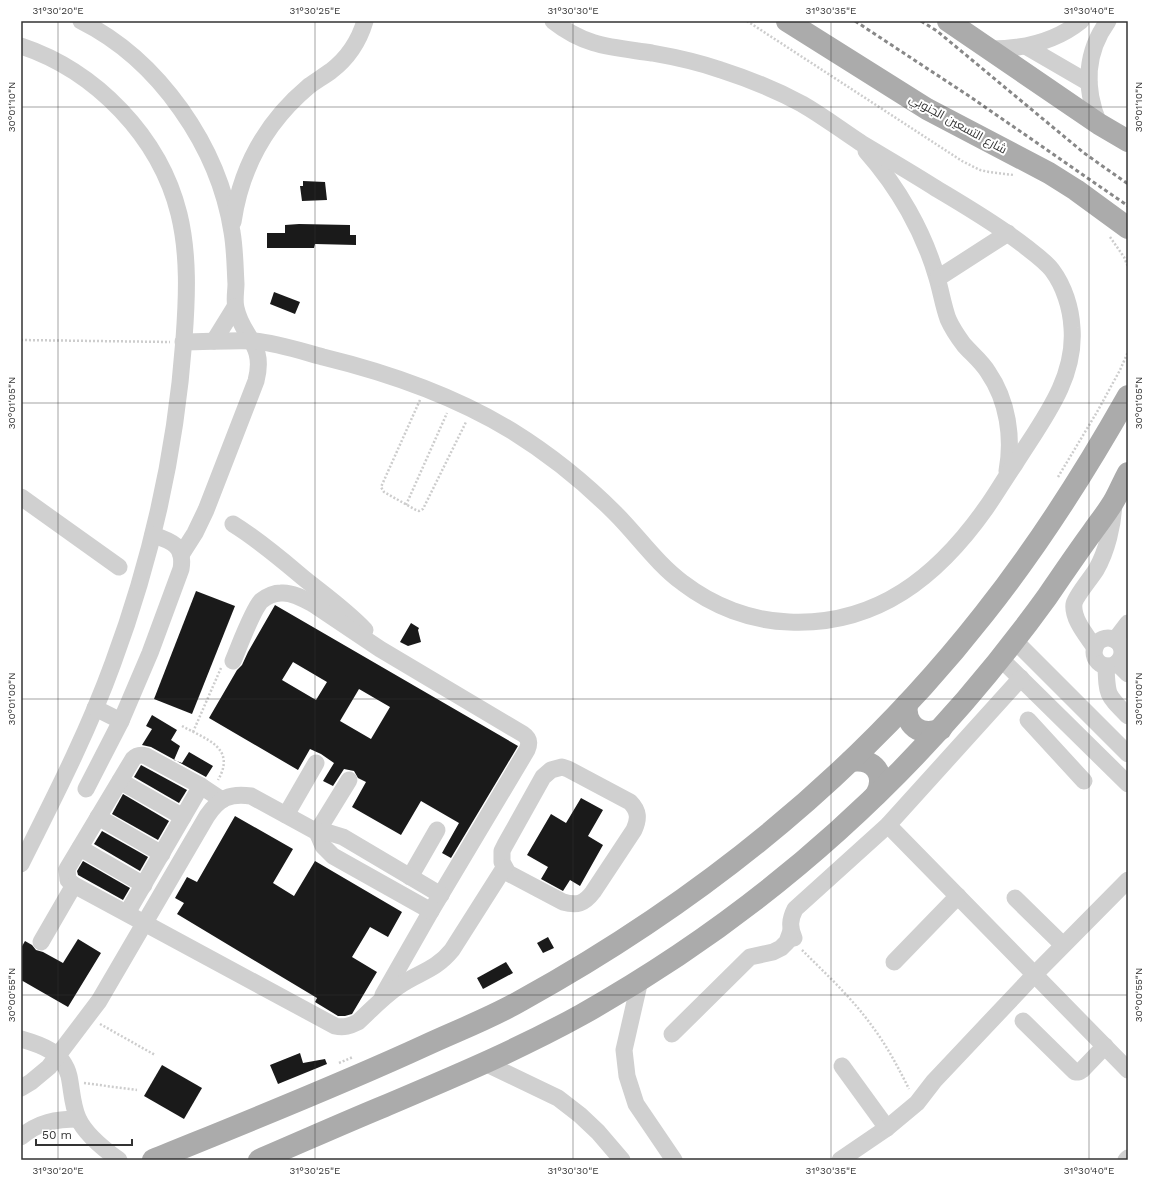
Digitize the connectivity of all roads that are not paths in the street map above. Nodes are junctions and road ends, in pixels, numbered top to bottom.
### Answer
1 (81, 21) edge
2 (365, 21) edge
3 (553, 21) edge
4 (787, 21) edge
5 (948, 21) edge
6 (1082, 21) edge
7 (1108, 21) edge
8 (21, 46) edge
9 (1027, 47) junction
10 (990, 49) junction
11 (1089, 83) junction
12 (1099, 124) junction
13 (856, 139) junction
14 (1128, 141) edge
15 (245, 174) junction
16 (218, 178) junction
17 (1128, 228) edge
18 (232, 231) junction
19 (1008, 233) junction
20 (938, 278) junction
21 (236, 307) junction
22 (214, 341) junction
23 (253, 341) junction
24 (184, 342) junction
25 (1128, 396) edge
26 (1128, 473) edge
27 (1006, 477) junction
28 (21, 497) edge
29 (1115, 500) junction
30 (233, 524) dead end
31 (153, 535) junction
32 (181, 555) junction
33 (118, 567) dead end
34 (1128, 623) edge
35 (1115, 640) junction
36 (1015, 641) junction
37 (380, 648) junction
38 (1094, 648) junction
39 (1001, 659) junction
40 (233, 661) road end
41 (1117, 668) edge
42 (1021, 678) junction
43 (1068, 693) junction
44 (907, 704) junction
45 (95, 708) junction
46 (1053, 709) junction
47 (1128, 716) edge
48 (1028, 720) dead end
49 (121, 721) junction
50 (941, 729) junction
51 (1078, 734) junction
52 (1057, 751) junction
53 (1128, 754) edge
54 (851, 761) junction
55 (316, 763) dead end
56 (349, 780) dead end
57 (120, 781) junction
58 (1084, 781) dead end
59 (1128, 784) edge
60 (86, 789) dead end
61 (211, 793) junction
62 (876, 795) junction
63 (286, 815) junction
64 (98, 817) junction
65 (183, 817) junction
66 (888, 825) junction
67 (437, 830) dead end
68 (317, 832) junction
69 (80, 848) junction
70 (162, 854) junction
71 (21, 864) edge
72 (504, 868) junction
73 (410, 877) junction
74 (1128, 880) edge
75 (144, 885) junction
76 (74, 886) junction
77 (441, 895) junction
78 (958, 896) junction
79 (1015, 898) dead end
80 (431, 911) junction
81 (127, 913) junction
82 (145, 923) junction
83 (41, 942) dead end
84 (1063, 945) junction
85 (894, 962) dead end
86 (1035, 974) junction
87 (640, 980) junction
88 (378, 1004) junction
89 (1023, 1020) dead end
90 (672, 1034) dead end
91 (21, 1039) edge
92 (1105, 1046) junction
93 (58, 1056) junction
94 (485, 1063) junction
95 (842, 1066) dead end
96 (1128, 1070) edge
97 (21, 1088) edge
98 (78, 1119) junction
99 (887, 1128) junction
100 (21, 1137) edge
101 (118, 1160) edge
102 (153, 1160) edge
103 (259, 1160) edge
104 (622, 1160) edge
105 (674, 1160) edge
106 (840, 1160) edge

1 - 16 street
2 - 15 street
3 - 13 street
4 - 17 main road, شارع التسعين الجنوبي
5 - 10 main road
6 - 9 street
7 - 11 street
8 - 24 street
9 - 10 street
9 - 11 street
10 - 12 main road
11 - 12 street
12 - 14 main road
13 - 19 street
13 - 20 street
15 - 16 street
15 - 18 street
16 - 18 street
18 - 21 street
19 - 20 street
19 - 27 street
20 - 27 street
21 - 22 street
21 - 23 street
22 - 23 street
22 - 24 street
23 - 27 street
23 - 32 street
24 - 31 street
25 - 44 main road
26 - 29 main road
28 - 33 street
29 - 36 main road
29 - 38 street
30 - 37 street
31 - 32 street
31 - 45 street
32 - 49 street
34 - 35 street
35 - 38 street
35 - 41 street
36 - 39 main road
36 - 43 street
37 - 40 street
37 - 77 street
38 - 41 street
39 - 42 street
39 - 50 main road
41 - 47 street
42 - 46 street
42 - 66 street
43 - 46 street
43 - 53 street
44 - 50 main road
44 - 54 main road
45 - 49 street
45 - 71 street
46 - 51 street
48 - 52 street
49 - 60 street
50 - 62 main road
51 - 52 street
51 - 59 street
52 - 58 street
54 - 62 main road
54 - 102 main road
55 - 63 street
56 - 68 street
57 - 61 street
57 - 64 street
57 - 65 street
61 - 63 street
61 - 65 street
61 - 82 street
62 - 87 main road
63 - 68 street
64 - 69 street
64 - 70 street
65 - 70 street
66 - 78 street
66 - 90 street
67 - 73 street
68 - 73 street
68 - 80 street
69 - 75 street
69 - 76 street
70 - 75 street
72 - 72 street
72 - 88 street
73 - 77 street
74 - 84 street
75 - 81 street
76 - 81 street
76 - 83 street
77 - 80 street
78 - 85 street
78 - 86 street
79 - 84 street
80 - 88 street
81 - 82 street
82 - 88 street
82 - 93 street
84 - 86 street
86 - 92 street
86 - 99 street
87 - 94 main road
87 - 105 street
89 - 92 street
91 - 93 street
92 - 96 street
93 - 97 street
93 - 98 street
94 - 103 main road
94 - 104 street
95 - 99 street
98 - 100 street
98 - 101 street
99 - 106 street

